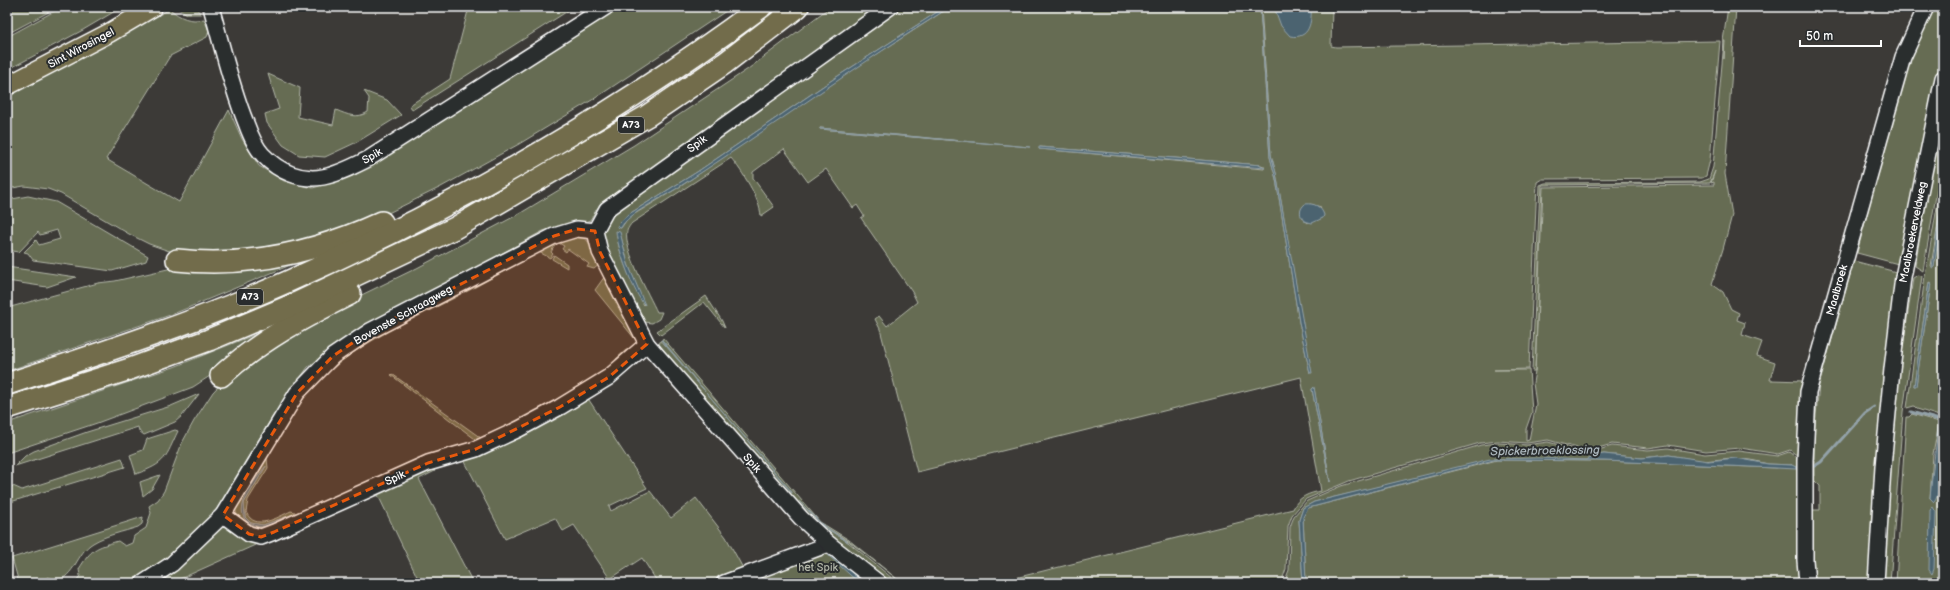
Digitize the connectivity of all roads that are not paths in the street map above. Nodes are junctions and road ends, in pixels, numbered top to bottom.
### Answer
1 (152, 7) edge
2 (211, 7) edge
3 (606, 7) edge
4 (761, 7) edge
5 (798, 7) edge
6 (890, 7) edge
7 (1926, 7) edge
8 (1943, 78) edge
9 (7, 86) edge
10 (482, 186) junction
11 (455, 228) junction
12 (595, 231) junction
13 (177, 260) dead end
14 (647, 344) junction
15 (221, 376) dead end
16 (7, 384) edge
17 (7, 408) edge
18 (223, 515) junction
19 (829, 544) junction
20 (143, 583) edge
21 (724, 583) edge
22 (879, 583) edge
23 (1807, 583) edge
24 (1876, 583) edge

1 - 9 main road, Sint Wirosingel
2 - 3 street, Spik
4 - 10 highway, A73
5 - 11 highway, A73
6 - 12 street, Spik
7 - 23 street, Maalbroek
8 - 24 street, Maalbroekerveldweg
10 - 13 highway, A73
10 - 16 highway, A73
11 - 15 highway, A73
11 - 17 highway, A73
12 - 14 street, Spik
12 - 18 street, Bovenste Schraagweg
14 - 18 street, Spik
14 - 19 street, Spik
18 - 20 street, Bovenste Schraagweg
19 - 21 street
19 - 22 street, Spik

